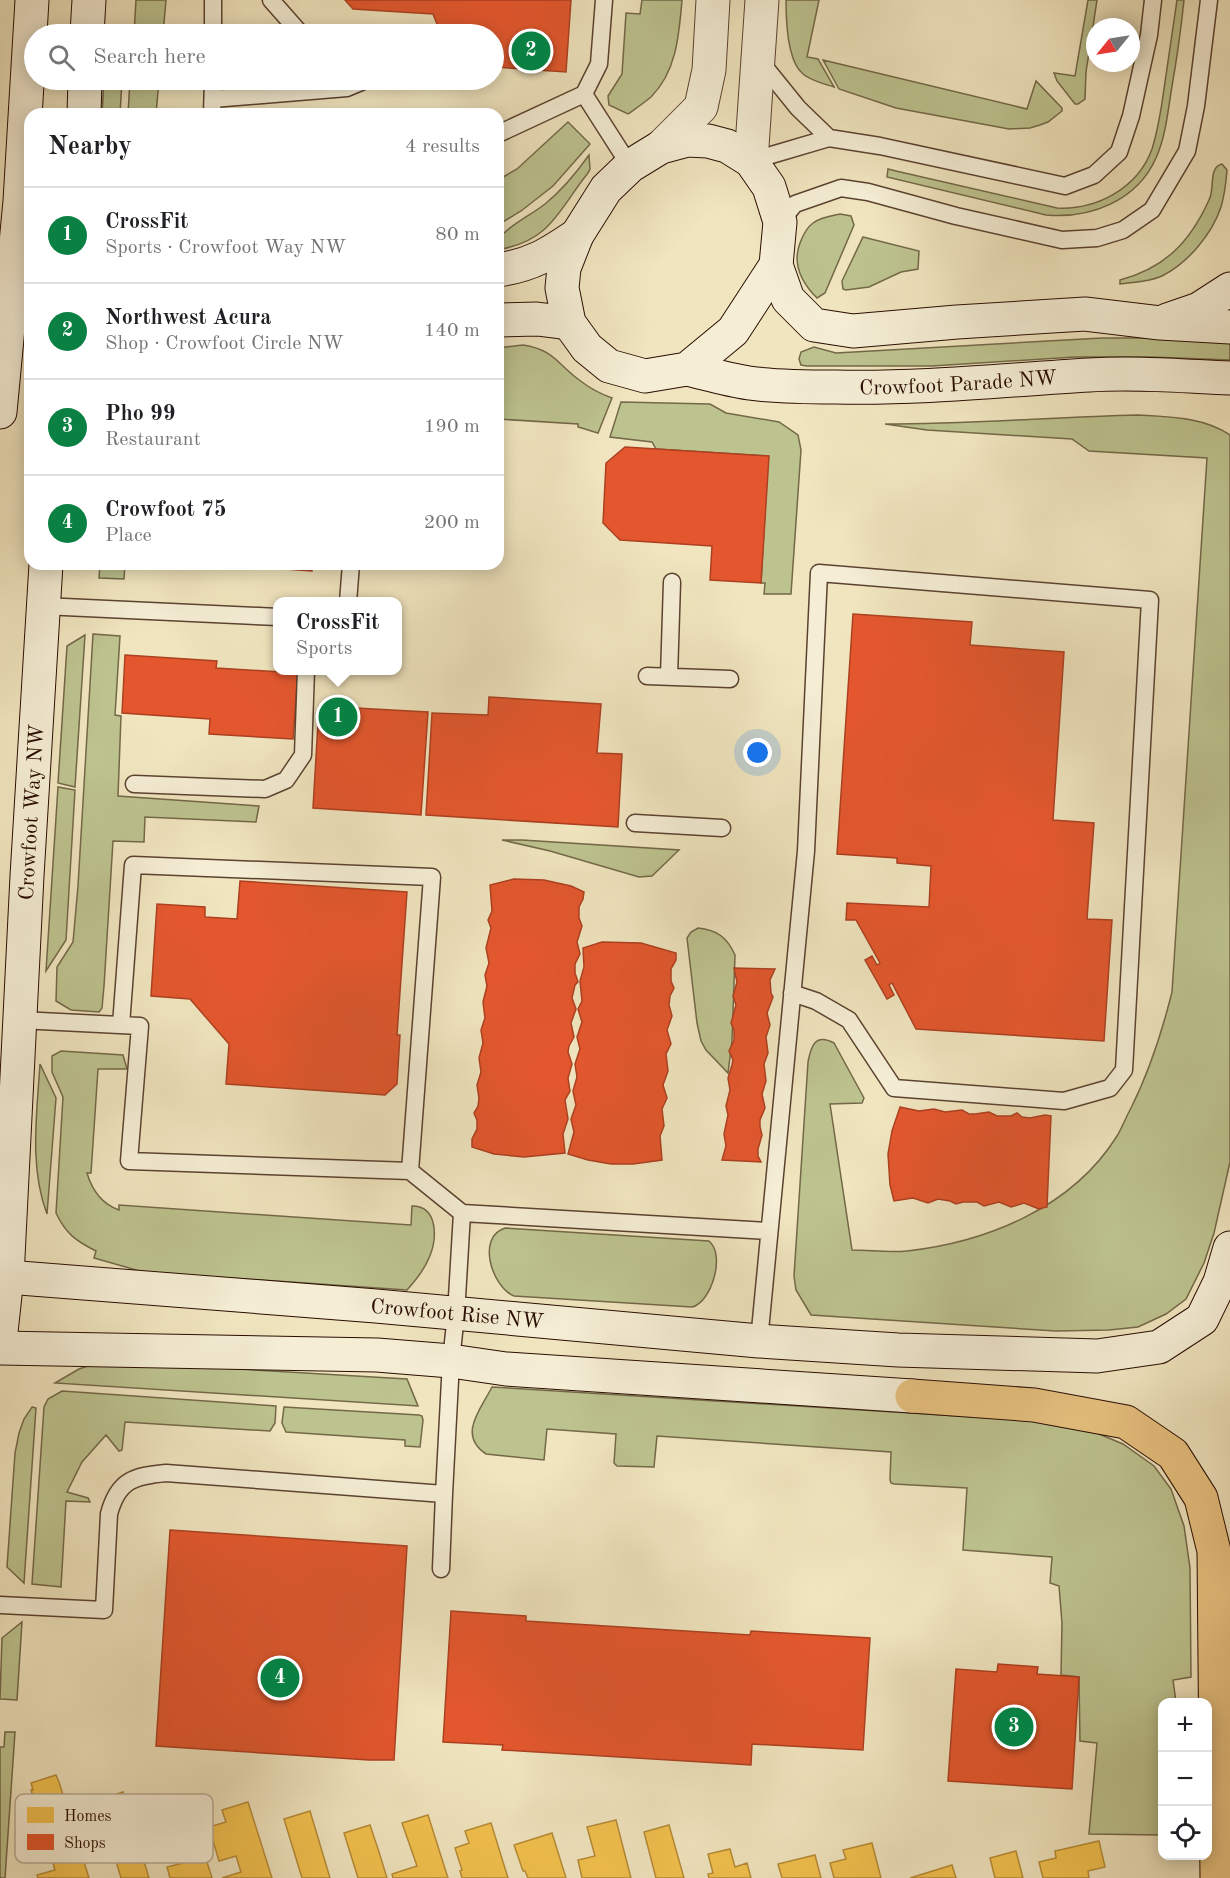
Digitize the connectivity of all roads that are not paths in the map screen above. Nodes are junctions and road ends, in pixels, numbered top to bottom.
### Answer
1 (32, 0) edge
2 (89, 0) edge
3 (213, 0) edge
4 (271, 0) edge
5 (604, 0) edge
6 (713, 0) edge
7 (762, 0) edge
8 (1153, 0) edge
9 (1209, 0) edge
10 (31, 24) edge
11 (88, 24) edge
12 (213, 24) edge
13 (292, 24) edge
14 (758, 57) junction
15 (27, 90) edge
16 (85, 90) edge
17 (213, 90) edge
18 (303, 90) edge
19 (584, 94) junction
20 (212, 106) edge
21 (26, 108) edge
22 (84, 108) edge
23 (504, 131) edge
24 (24, 134) edge
25 (830, 138) junction
26 (661, 147) junction
27 (751, 161) junction
28 (630, 166) junction
29 (780, 222) junction
30 (577, 235) junction
31 (776, 265) junction
32 (504, 269) edge
33 (1230, 289) edge
34 (14, 297) edge
35 (504, 320) edge
36 (569, 323) junction
37 (1160, 323) junction
38 (1230, 327) edge
39 (687, 369) junction
40 (1230, 378) edge
41 (0, 412) edge
42 (46, 570) edge
43 (351, 570) edge
44 (672, 582) dead end
45 (348, 597) edge
46 (43, 606) junction
47 (273, 617) edge
48 (306, 675) edge
49 (647, 676) dead end
50 (669, 676) junction
51 (730, 679) dead end
52 (134, 784) dead end
53 (635, 823) dead end
54 (722, 828) dead end
55 (792, 993) junction
56 (20, 1020) junction
57 (122, 1025) junction
58 (410, 1171) junction
59 (462, 1212) junction
60 (770, 1232) junction
61 (1230, 1248) edge
62 (3, 1278) edge
63 (456, 1314) junction
64 (1, 1328) edge
65 (759, 1341) junction
66 (0, 1348) edge
67 (451, 1361) junction
68 (912, 1396) joint
69 (444, 1494) junction
70 (441, 1569) dead end
71 (0, 1605) edge
72 (1217, 1878) edge

1 - 10 street
2 - 11 street
3 - 12 lane
4 - 13 lane
5 - 19 lane
6 - 26 street
7 - 14 street
8 - 25 lane
9 - 29 lane
14 - 25 lane
14 - 27 street
15 - 21 street
16 - 22 street
17 - 20 lane
18 - 20 lane
19 - 23 lane
19 - 28 lane
24 - 34 street
25 - 27 lane
26 - 27 street
26 - 28 street
27 - 29 street
28 - 30 street
29 - 31 street
30 - 32 street
30 - 36 street
31 - 37 street
31 - 39 street
33 - 37 street
34 - 41 street
35 - 36 street
36 - 39 street
37 - 38 street
39 - 40 street, Crowfoot Parade NW
42 - 46 street, Crowfoot Way NW
43 - 45 lane
44 - 50 lane
46 - 47 lane
46 - 56 street, Crowfoot Way NW
48 - 52 lane
49 - 50 lane
50 - 51 lane
53 - 54 lane
55 - 55 lane
55 - 60 lane
56 - 57 lane
56 - 62 street, Crowfoot Way NW
57 - 58 lane
57 - 58 lane
58 - 59 lane
59 - 60 lane
59 - 63 lane
60 - 65 lane
61 - 65 street, Crowfoot Rise NW
62 - 63 street, Crowfoot Rise NW
62 - 64 street, Crowfoot Way NW
63 - 65 street, Crowfoot Rise NW
63 - 67 lane
66 - 67 street
67 - 68 street
67 - 69 lane
68 - 72 highway
69 - 70 lane
69 - 71 lane

